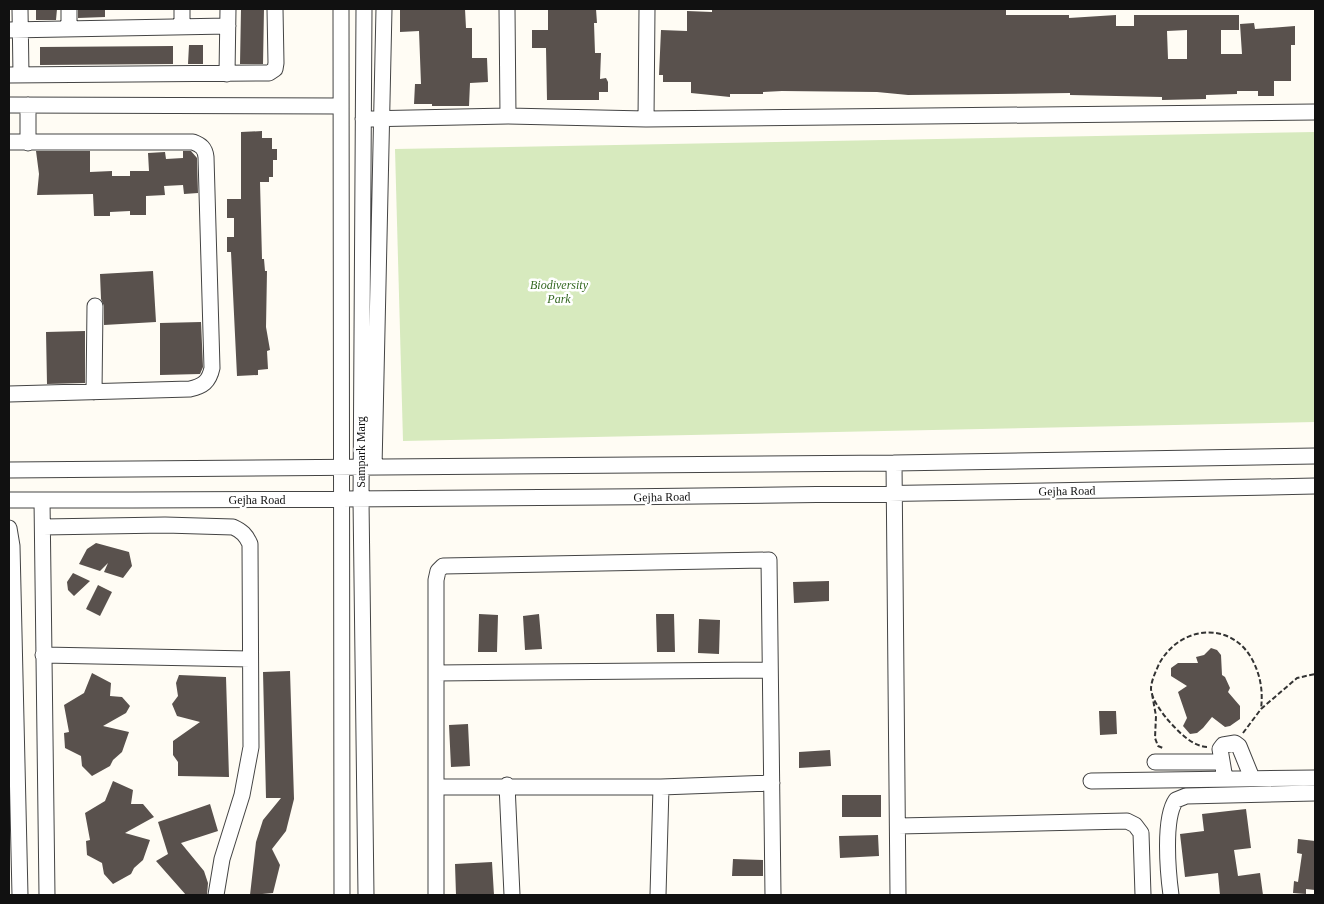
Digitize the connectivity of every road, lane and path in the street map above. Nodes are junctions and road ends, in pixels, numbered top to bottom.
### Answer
1 (20, 9) edge
2 (69, 9) edge
3 (182, 9) edge
4 (228, 9) edge
5 (275, 9) edge
6 (341, 9) edge
7 (364, 9) edge
8 (384, 9) edge
9 (507, 9) edge
10 (647, 9) edge
11 (182, 26) junction
12 (228, 26) junction
13 (69, 29) junction
14 (14, 30) edge
15 (227, 74) junction
16 (15, 75) edge
17 (9, 105) edge
18 (28, 105) junction
19 (341, 106) junction
20 (1315, 112) edge
21 (508, 116) junction
22 (363, 118) junction
23 (381, 118) junction
24 (646, 119) junction
25 (9, 142) edge
26 (28, 142) junction
27 (95, 306) dead end
28 (94, 392) junction
29 (9, 394) edge
30 (1315, 456) edge
31 (894, 463) junction
32 (342, 468) junction
33 (368, 468) junction
34 (9, 470) edge
35 (1315, 486) edge
36 (894, 495) junction
37 (9, 500) edge
38 (42, 500) junction
39 (342, 500) junction
40 (361, 500) junction
41 (43, 527) junction
42 (9, 528) edge
43 (43, 655) junction
44 (250, 659) junction
45 (769, 670) junction
46 (437, 674) junction
47 (1315, 674) edge
48 (1151, 690) junction
49 (1261, 709) junction
50 (1235, 743) junction
51 (1194, 747) dead end
52 (1202, 747) junction
53 (1165, 749) dead end
54 (1220, 755) junction
55 (1155, 762) dead end
56 (1252, 778) junction
57 (1315, 778) edge
58 (1225, 779) junction
59 (1091, 781) dead end
60 (772, 783) junction
61 (507, 785) junction
62 (436, 786) junction
63 (661, 787) junction
64 (13, 789) edge
65 (1315, 793) edge
66 (898, 826) junction
67 (14, 864) edge
68 (20, 895) edge
69 (47, 895) edge
70 (216, 895) edge
71 (342, 895) edge
72 (366, 895) edge
73 (436, 895) edge
74 (512, 895) edge
75 (658, 895) edge
76 (773, 895) edge
77 (898, 895) edge
78 (1144, 895) edge
79 (1171, 895) edge

1 - 14 street
2 - 13 street
3 - 11 street
4 - 12 street
5 - 15 street
6 - 19 street, Sampark Marg
7 - 22 street, Sampark Marg
8 - 23 street
9 - 21 street
10 - 24 street
11 - 12 street
11 - 13 street
12 - 15 street
13 - 14 street
14 - 16 street
15 - 16 street
17 - 18 street
18 - 19 street
18 - 26 street
19 - 32 street, Sampark Marg
20 - 24 street
21 - 23 street
21 - 24 street
22 - 23 street
22 - 33 street, Sampark Marg
23 - 33 street
25 - 26 street
26 - 28 street
27 - 28 street
28 - 29 street
30 - 31 street
31 - 33 street
31 - 36 street
32 - 33 street
32 - 34 street
32 - 39 street, Sampark Marg
33 - 40 street, Sampark Marg
35 - 36 street, Gejha Road
36 - 40 street, Gejha Road
36 - 66 street
37 - 38 street, Gejha Road
38 - 39 street, Gejha Road
38 - 41 street
39 - 40 street, Gejha Road
39 - 71 street, Sampark Marg
40 - 72 street, Sampark Marg
41 - 43 street
41 - 44 street
42 - 64 street
43 - 44 street
43 - 69 street
44 - 70 street
45 - 46 street
45 - 46 street
45 - 60 street
46 - 62 street
47 - 49 path
48 - 49 path
48 - 52 path
48 - 53 path
49 - 50 path
50 - 54 street
50 - 56 street
51 - 52 path
52 - 54 path
54 - 55 street
54 - 58 street
56 - 57 street
56 - 58 street
58 - 59 street
60 - 63 street
60 - 76 street
61 - 62 street
61 - 63 street
61 - 74 street
62 - 73 street
63 - 75 street
64 - 67 street
65 - 79 street
66 - 77 street
66 - 78 street
67 - 68 street

